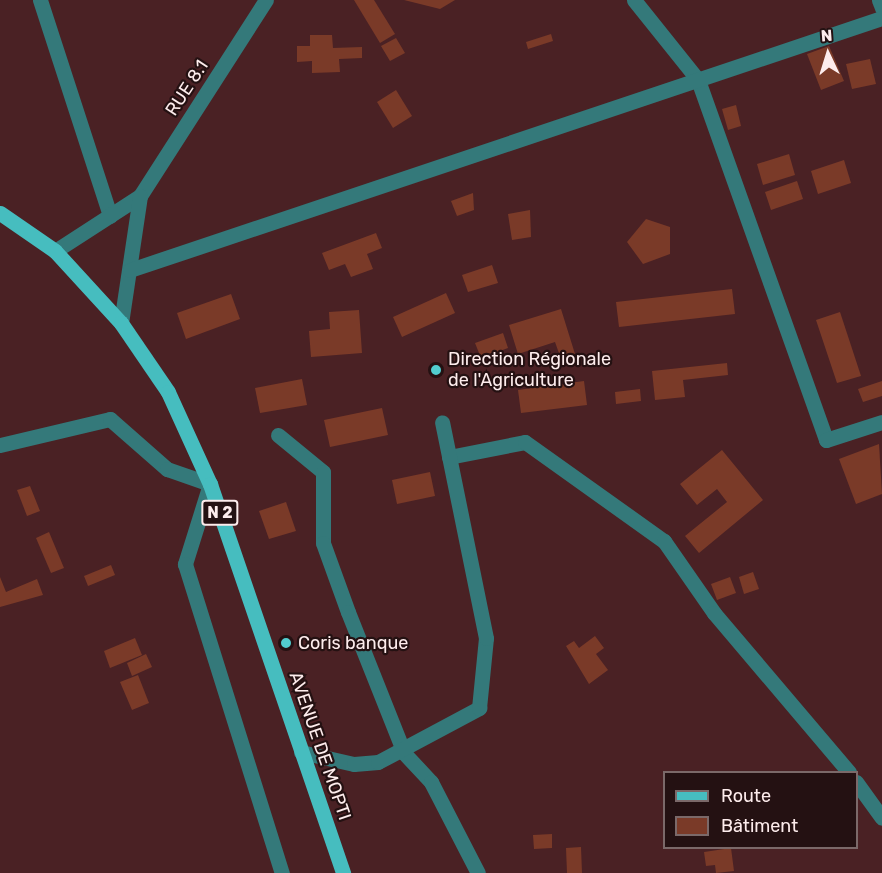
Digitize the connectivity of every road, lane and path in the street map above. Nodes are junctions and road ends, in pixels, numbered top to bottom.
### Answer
1 (40, 0) edge
2 (266, 0) edge
3 (634, 0) edge
4 (879, 0) edge
5 (882, 8) edge
6 (882, 18) edge
7 (698, 80) junction
8 (141, 196) junction
9 (0, 213) edge
10 (110, 216) junction
11 (55, 251) junction
12 (130, 270) junction
13 (122, 323) junction
14 (442, 422) dead end
15 (882, 422) edge
16 (278, 435) dead end
17 (0, 445) edge
18 (449, 457) junction
19 (210, 484) junction
20 (301, 752) junction
21 (404, 753) junction
22 (848, 771) edge
23 (858, 785) edge
24 (882, 818) edge
25 (282, 873) edge
26 (343, 873) edge
27 (478, 873) edge

1 - 10 street
2 - 8 street, RUE 8.1
3 - 7 street
4 - 5 street
6 - 7 street
7 - 12 street
7 - 15 street
8 - 10 street, RUE 8.1
8 - 12 street, RUE 8.1
9 - 11 main road, AVENUE DE MOPTI / N 2
10 - 11 street, RUE 8.1
11 - 13 main road, AVENUE DE MOPTI / N 2
12 - 13 street, RUE 8.1
13 - 19 main road, AVENUE DE MOPTI / N 2
14 - 18 street
16 - 21 street
17 - 19 street
18 - 21 street
18 - 22 street
19 - 20 main road, AVENUE DE MOPTI / N 2
19 - 25 street
20 - 21 street
20 - 26 main road, AVENUE DE MOPTI / N 2
21 - 27 street
23 - 24 street

